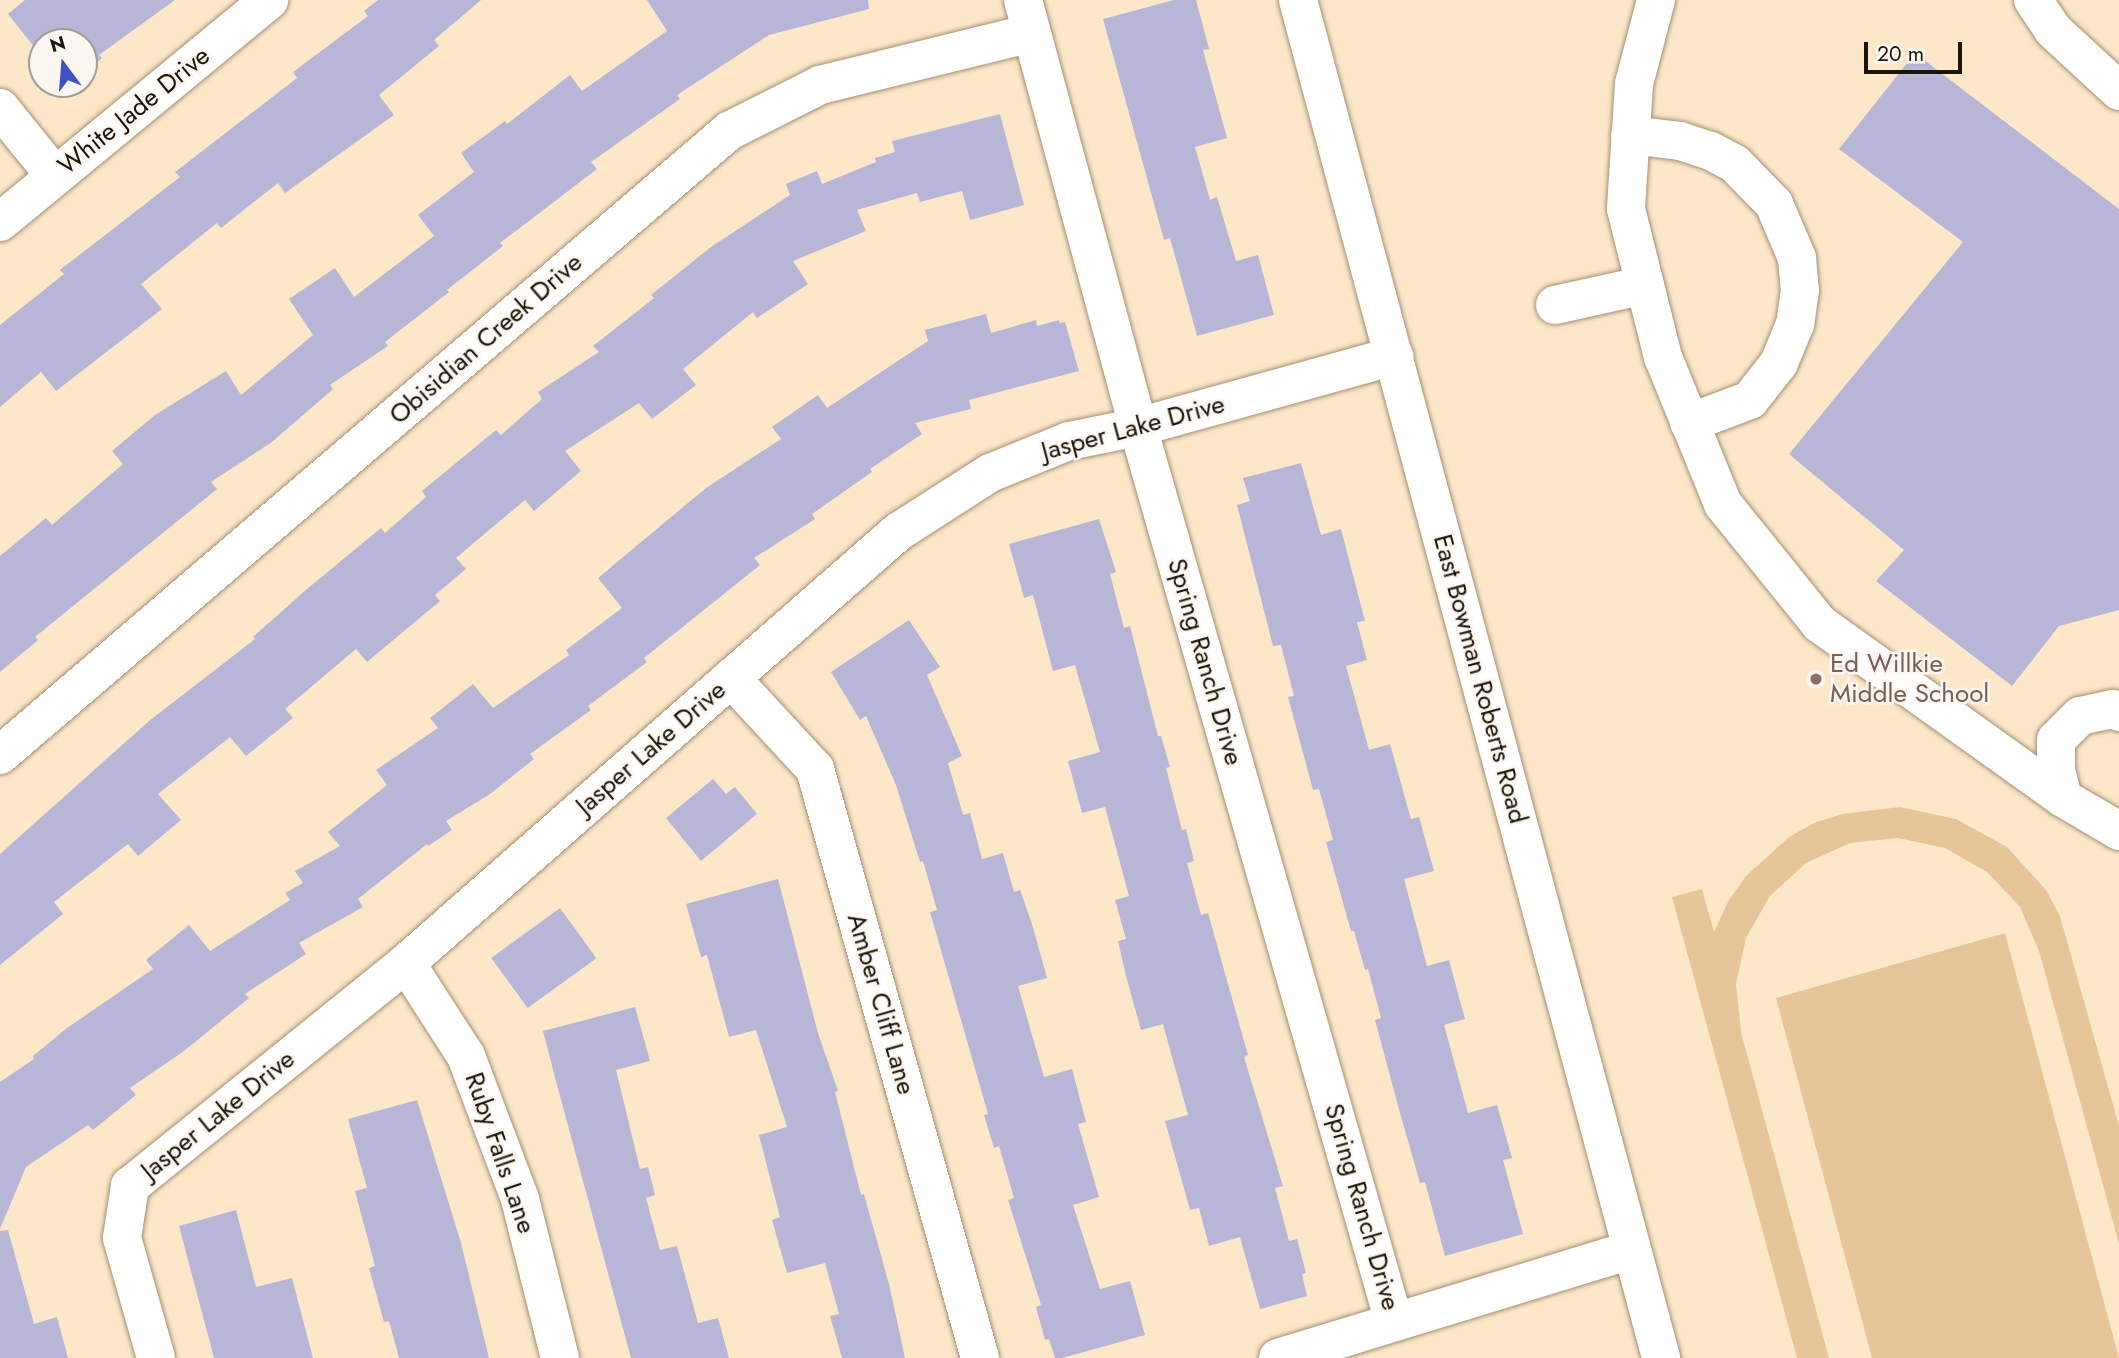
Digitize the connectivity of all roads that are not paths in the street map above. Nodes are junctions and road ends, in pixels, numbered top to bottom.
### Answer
1 (269, 0) edge
2 (1298, 0) edge
3 (1656, 0) edge
4 (2033, 0) edge
5 (1027, 16) edge
6 (2119, 91) edge
7 (0, 108) edge
8 (1630, 135) junction
9 (55, 176) junction
10 (0, 222) edge
11 (1645, 285) junction
12 (1555, 304) dead end
13 (1394, 356) junction
14 (1689, 423) junction
15 (1138, 427) junction
16 (731, 678) junction
17 (2119, 712) edge
18 (2056, 740) junction
19 (0, 755) edge
20 (2006, 757) junction
21 (2063, 798) junction
22 (2119, 831) edge
23 (406, 963) junction
24 (1632, 1250) junction
25 (1395, 1322) junction
26 (156, 1358) edge
27 (560, 1358) edge
28 (979, 1358) edge
29 (1278, 1358) edge
30 (1661, 1358) edge

1 - 9 street, White Jade Drive
2 - 13 street, East Bowman Roberts Road
3 - 8 street
4 - 6 street
5 - 15 street, Spring Ranch Drive
5 - 19 street, Obisidian Creek Drive
7 - 9 street
8 - 11 street
8 - 14 street
9 - 10 street, White Jade Drive
11 - 12 street
11 - 14 street
13 - 15 street, Jasper Lake Drive
13 - 24 street, East Bowman Roberts Road
14 - 20 street
15 - 16 street, Jasper Lake Drive
15 - 25 street, Spring Ranch Drive
16 - 23 street, Jasper Lake Drive
16 - 28 street, Amber Cliff Lane
17 - 18 street
18 - 20 street
18 - 21 street
20 - 21 street
21 - 22 street
23 - 26 street, Jasper Lake Drive
23 - 27 street, Ruby Falls Lane
24 - 25 street
24 - 30 street, East Bowman Roberts Road
25 - 29 street

